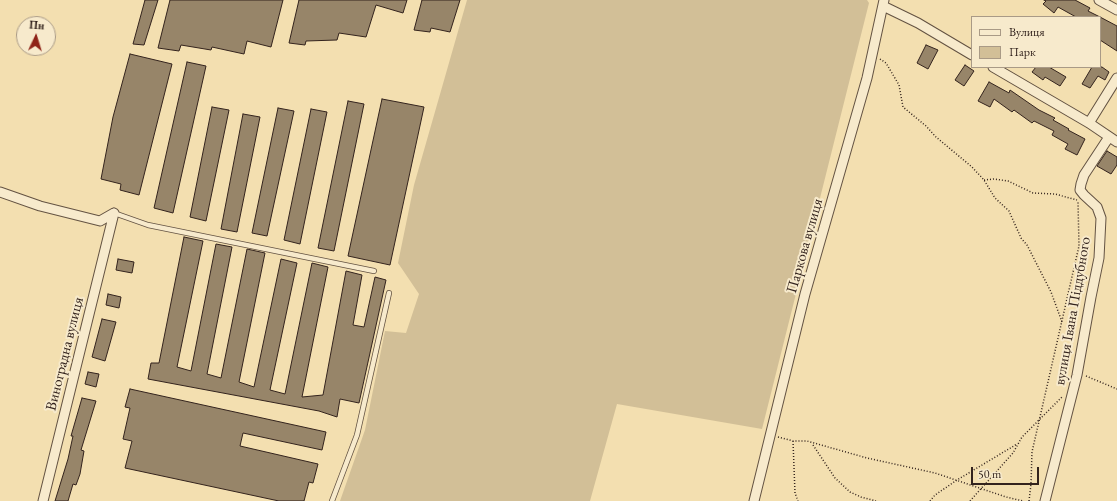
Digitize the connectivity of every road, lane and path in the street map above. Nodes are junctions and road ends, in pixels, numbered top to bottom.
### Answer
1 (1099, 0) edge
2 (884, 3) edge
3 (1117, 10) edge
4 (872, 52) junction
5 (971, 54) edge
6 (995, 68) edge
7 (1117, 78) edge
8 (1089, 123) junction
9 (1108, 137) junction
10 (1117, 142) edge
11 (984, 180) junction
12 (0, 192) edge
13 (114, 213) junction
14 (374, 271) dead end
15 (389, 294) dead end
16 (1062, 324) junction
17 (1078, 372) junction
18 (1117, 389) edge
19 (1074, 390) junction
20 (1041, 417) junction
21 (772, 434) junction
22 (794, 441) junction
23 (812, 443) junction
24 (1019, 443) junction
25 (958, 480) junction
26 (980, 489) junction
27 (43, 501) edge
28 (332, 501) edge
29 (754, 501) edge
30 (798, 501) edge
31 (876, 501) edge
32 (930, 501) edge
33 (970, 501) edge
34 (1023, 501) edge
35 (1029, 501) edge
36 (1045, 501) edge

1 - 3 street
2 - 4 street, Паркова вулиця
2 - 5 street
4 - 11 path
4 - 21 street, Паркова вулиця
6 - 8 street
7 - 8 street
8 - 9 street
9 - 10 street
9 - 17 street, вулиця Івана Піддубного
11 - 16 path
11 - 16 path
12 - 13 street
13 - 14 lane
13 - 27 street, Виноградна вулиця
15 - 28 lane
16 - 20 path
17 - 18 path
17 - 19 street, вулиця Івана Піддубного
19 - 20 path
19 - 36 street, вулиця Івана Піддубного
20 - 24 path
20 - 35 path
21 - 22 path
21 - 29 street, Паркова вулиця
22 - 23 path
22 - 30 path
23 - 25 path
23 - 31 path
24 - 25 path
24 - 26 path
25 - 26 path
25 - 32 path
26 - 33 path
26 - 34 path

